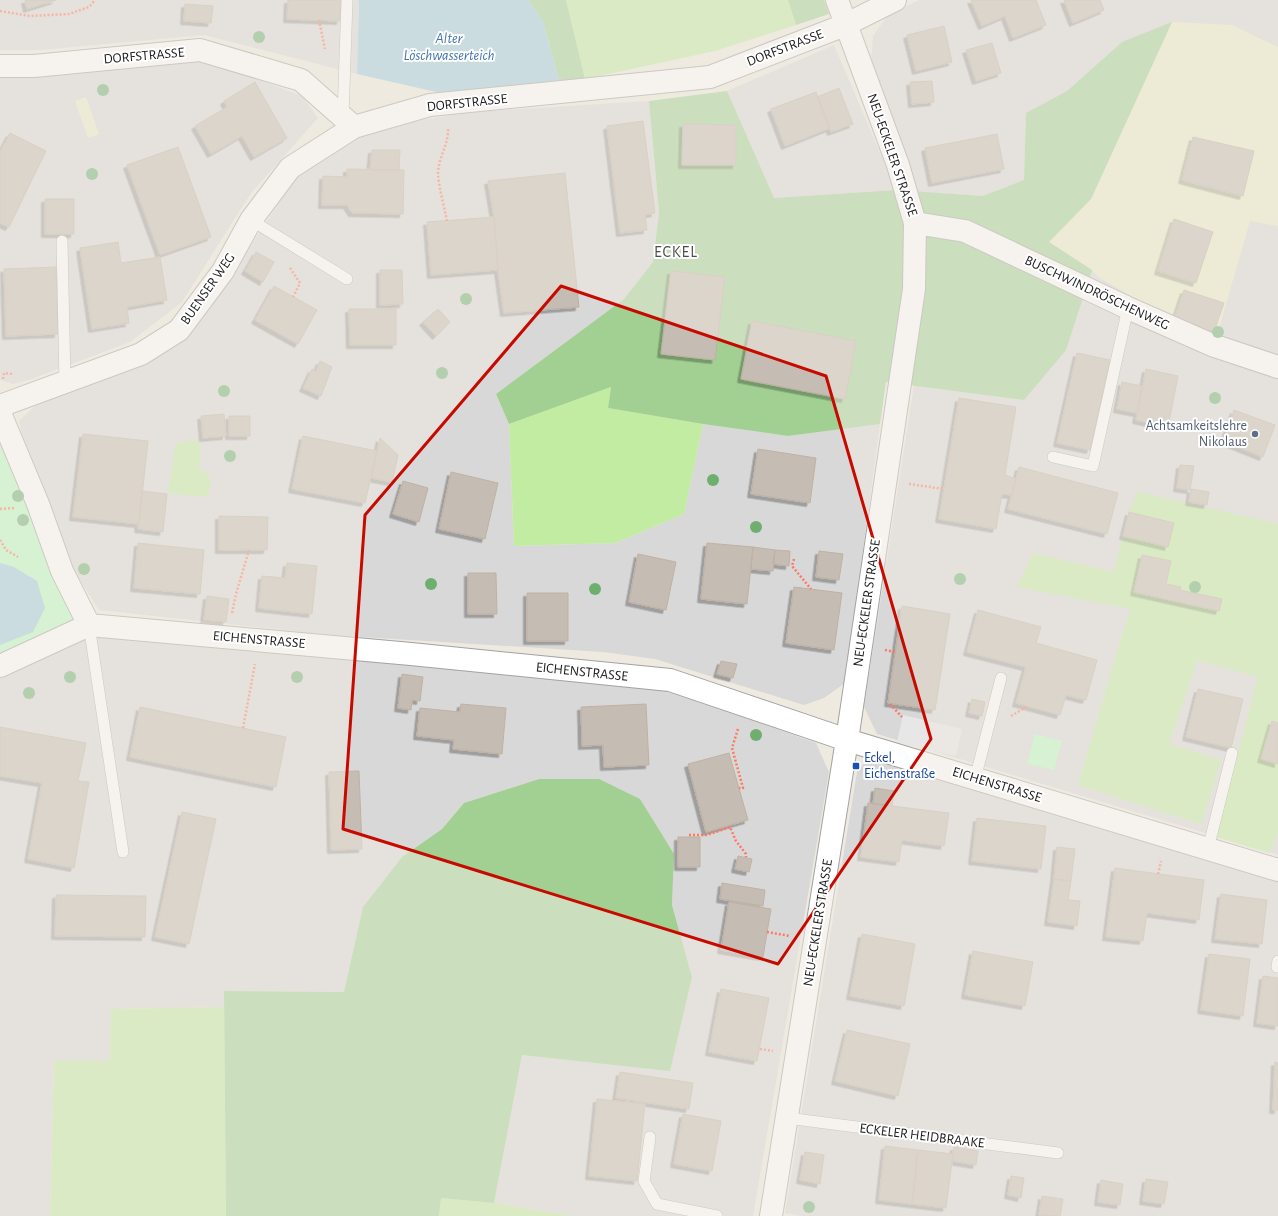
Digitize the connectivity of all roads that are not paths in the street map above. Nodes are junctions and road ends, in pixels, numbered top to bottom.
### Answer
1 (347, 0) edge
2 (836, 0) edge
3 (896, 0) edge
4 (845, 25) junction
5 (0, 66) edge
6 (348, 122) junction
7 (251, 220) junction
8 (915, 223) junction
9 (62, 241) dead end
10 (347, 279) dead end
11 (1128, 308) junction
12 (1278, 367) edge
13 (65, 382) junction
14 (0, 406) edge
15 (0, 413) edge
16 (1053, 457) dead end
17 (89, 625) junction
18 (0, 666) edge
19 (1001, 678) dead end
20 (847, 740) junction
21 (1232, 753) dead end
22 (975, 779) junction
23 (1208, 849) junction
24 (123, 852) dead end
25 (1277, 867) edge
26 (787, 1118) junction
27 (650, 1137) dead end
28 (1058, 1153) dead end
29 (717, 1216) edge
30 (771, 1216) edge

1 - 6 lane
2 - 4 street, NEU-ECKELER STRASSE
3 - 4 street, DORFSTRASSE
4 - 6 street, DORFSTRASSE
4 - 8 street, NEU-ECKELER STRASSE
5 - 6 street, DORFSTRASSE
6 - 7 street, BUENSER WEG
7 - 10 lane
7 - 13 street, BUENSER WEG
8 - 11 street, BUSCHWINDRÖSCHENWEG
8 - 20 street, NEU-ECKELER STRASSE
9 - 13 lane
11 - 12 street, BUSCHWINDRÖSCHENWEG
11 - 16 lane
13 - 14 street, BUENSER WEG
15 - 17 street
17 - 18 street
17 - 20 street, EICHENSTRASSE
17 - 24 lane
19 - 22 lane
20 - 22 street, EICHENSTRASSE
20 - 26 street, NEU-ECKELER STRASSE
21 - 23 lane
22 - 23 street, EICHENSTRASSE
23 - 25 street, EICHENSTRASSE
26 - 28 lane, ECKELER HEIDBRAAKE
26 - 30 street, NEU-ECKELER STRASSE
27 - 29 lane

